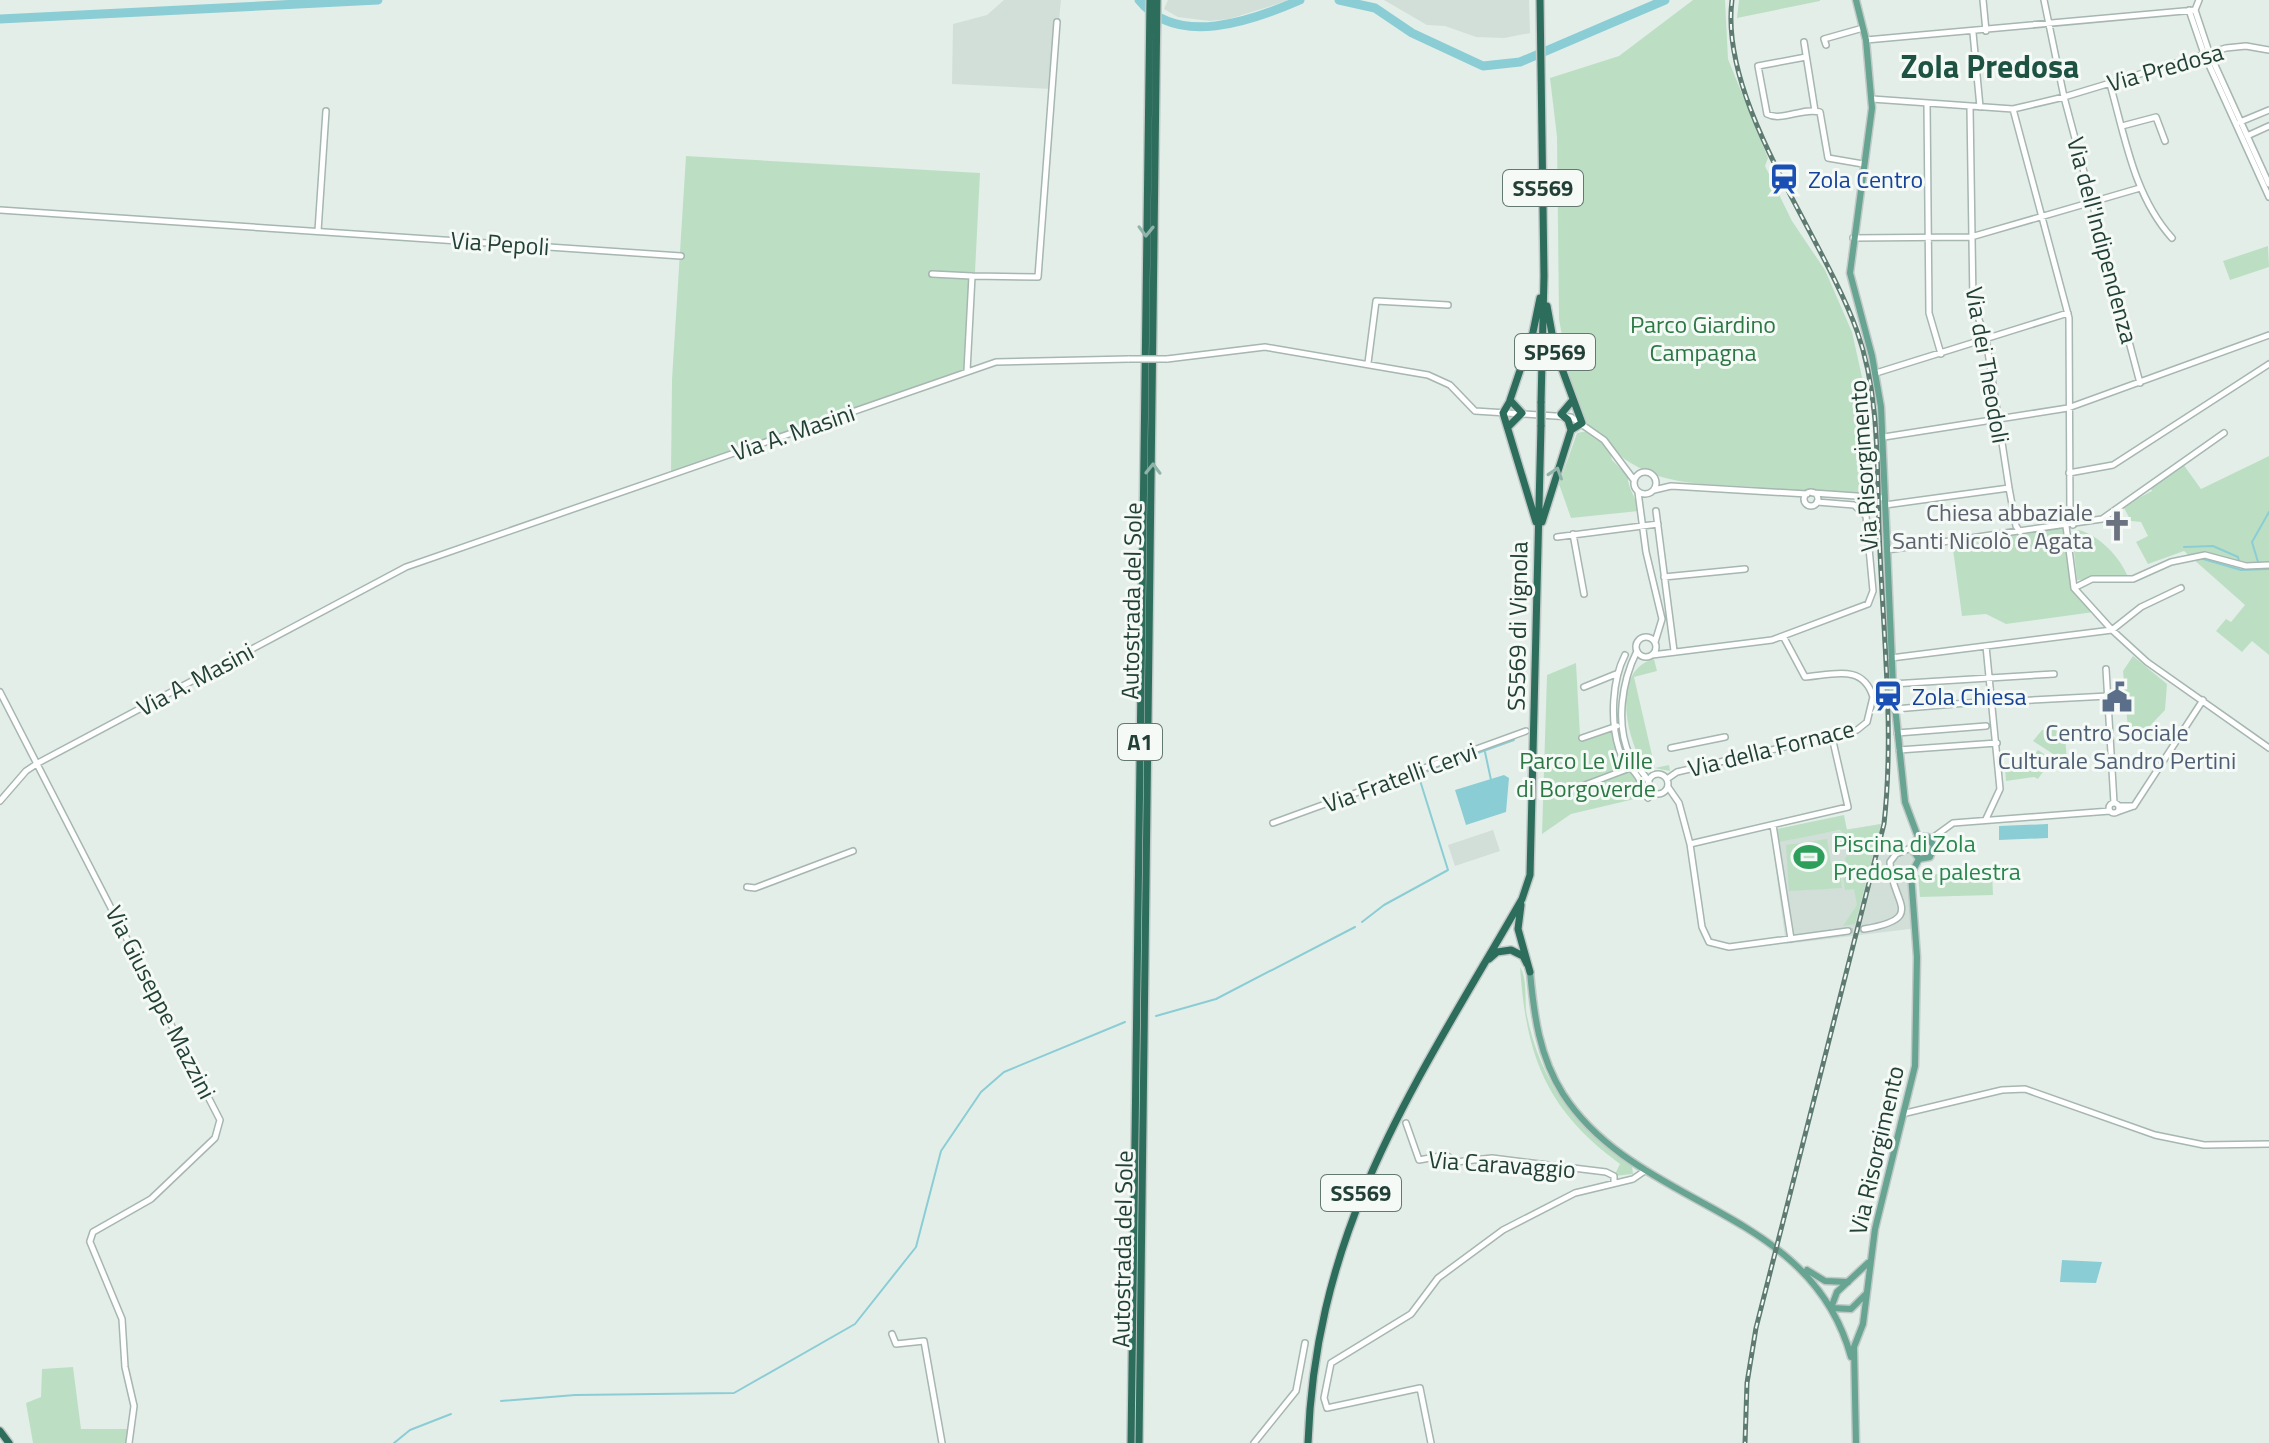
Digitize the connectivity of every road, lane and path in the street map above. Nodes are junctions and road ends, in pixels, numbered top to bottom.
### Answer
1 (1150, 0) edge
2 (1157, 0) edge
3 (1540, 0) edge
4 (1983, 0) edge
5 (2044, 0) edge
6 (2199, 0) edge
7 (1857, 1) edge
8 (2192, 10) junction
9 (1057, 22) dead end
10 (2049, 24) junction
11 (1863, 28) junction
12 (1986, 31) junction
13 (1973, 32) junction
14 (1866, 40) junction
15 (1804, 42) dead end
16 (1825, 42) dead end
17 (2269, 50) edge
18 (2206, 53) junction
19 (1806, 57) junction
20 (2110, 84) junction
21 (2064, 97) junction
22 (1872, 99) junction
23 (1927, 103) junction
24 (1970, 107) junction
25 (1980, 107) junction
26 (2013, 109) junction
27 (2269, 110) edge
28 (326, 111) dead end
29 (1815, 111) junction
30 (2238, 123) junction
31 (2122, 126) junction
32 (2269, 126) edge
33 (2247, 136) junction
34 (2165, 141) dead end
35 (1863, 164) junction
36 (2257, 164) junction
37 (2269, 184) edge
38 (2140, 188) junction
39 (2269, 197) edge
40 (2093, 203) junction
41 (0, 210) edge
42 (2042, 218) junction
43 (318, 231) junction
44 (1929, 237) junction
45 (1971, 237) junction
46 (1853, 238) junction
47 (2172, 238) dead end
48 (681, 256) dead end
49 (932, 274) dead end
50 (972, 276) junction
51 (1544, 276) junction
52 (1448, 305) dead end
53 (2068, 313) junction
54 (2269, 335) edge
55 (1986, 339) junction
56 (1941, 354) junction
57 (1368, 363) junction
58 (2269, 364) edge
59 (967, 371) junction
60 (1876, 373) junction
61 (2140, 383) junction
62 (1510, 400) junction
63 (1572, 401) junction
64 (2068, 408) junction
65 (1503, 413) junction
66 (1522, 413) junction
67 (1561, 414) junction
68 (1999, 420) junction
69 (1582, 423) junction
70 (1509, 426) junction
71 (1571, 430) junction
72 (2224, 433) dead end
73 (1884, 437) junction
74 (1624, 465) junction
75 (1642, 472) junction
76 (2069, 473) junction
77 (1655, 477) junction
78 (1634, 480) junction
79 (1671, 486) junction
80 (2009, 488) junction
81 (1638, 492) junction
82 (1652, 492) junction
83 (1810, 493) junction
84 (1885, 501) junction
85 (1817, 502) junction
86 (1643, 508) junction
87 (1656, 511) dead end
88 (2070, 514) junction
89 (1658, 524) junction
90 (1642, 526) junction
91 (2067, 526) junction
92 (2016, 530) junction
93 (1573, 534) junction
94 (1538, 536) junction
95 (1557, 537) dead end
96 (1887, 550) junction
97 (2269, 565) edge
98 (1745, 569) dead end
99 (1664, 577) junction
100 (2074, 588) junction
101 (2181, 588) dead end
102 (1584, 594) dead end
103 (1660, 630) junction
104 (2112, 630) junction
105 (1783, 636) junction
106 (1645, 637) junction
107 (1656, 645) junction
108 (1986, 646) junction
109 (1637, 651) junction
110 (1674, 651) junction
111 (1665, 652) junction
112 (1625, 655) dead end
113 (1652, 655) junction
114 (1645, 656) junction
115 (1890, 658) junction
116 (1630, 665) junction
117 (2106, 669) dead end
118 (1617, 674) junction
119 (2054, 674) dead end
120 (1990, 679) junction
121 (1892, 684) junction
122 (1584, 687) dead end
123 (0, 692) edge
124 (2108, 696) junction
125 (2203, 700) junction
126 (1993, 702) junction
127 (1895, 709) junction
128 (1617, 726) junction
129 (1986, 726) dead end
130 (1526, 731) dead end
131 (1897, 733) junction
132 (1725, 737) dead end
133 (1832, 737) junction
134 (1582, 738) dead end
135 (1997, 743) junction
136 (1671, 748) dead end
137 (2269, 748) edge
138 (1899, 750) junction
139 (38, 763) junction
140 (1630, 768) junction
141 (1640, 770) junction
142 (1656, 775) junction
143 (1667, 779) junction
144 (1649, 782) junction
145 (1585, 785) dead end
146 (1668, 787) junction
147 (1663, 793) junction
148 (1648, 798) dead end
149 (1675, 798) junction
150 (0, 801) edge
151 (2115, 808) junction
152 (1986, 820) junction
153 (1273, 823) dead end
154 (1773, 825) junction
155 (1918, 837) junction
156 (1931, 839) junction
157 (1690, 844) junction
158 (1911, 848) junction
159 (853, 851) dead end
160 (1919, 859) junction
161 (747, 887) dead end
162 (1522, 899) junction
163 (1864, 929) tunnel mouth
164 (1848, 931) tunnel mouth
165 (1791, 939) junction
166 (1482, 967) junction
167 (1530, 972) junction
168 (1906, 1113) junction
169 (1406, 1123) dead end
170 (2269, 1144) edge
171 (1647, 1170) junction
172 (1614, 1183) junction
173 (1870, 1260) junction
174 (1796, 1263) junction
175 (1848, 1282) junction
176 (1867, 1290) junction
177 (1831, 1308) junction
178 (892, 1334) dead end
179 (1305, 1343) dead end
180 (1853, 1368) junction
181 (0, 1431) edge
182 (9, 1443) edge
183 (129, 1443) edge
184 (942, 1443) edge
185 (1131, 1443) edge
186 (1139, 1443) edge
187 (1254, 1443) edge
188 (1308, 1443) edge
189 (1431, 1443) edge
190 (1856, 1443) edge

1 -> 185 highway, Autostrada del Sole / A1
186 -> 2 highway, Autostrada del Sole / A1
3 - 51 highway, SS569 di Vignola / SS569
4 - 12 street
5 - 10 street, Via dell'Indipendenza
6 - 8 street
7 - 11 main road, Via Risorgimento
8 - 10 street
8 - 18 street
9 - 50 street
10 - 12 street
10 - 21 street, Via dell'Indipendenza
11 - 14 main road, Via Risorgimento
11 - 16 street
12 - 13 street
13 - 14 street
13 - 25 street
14 - 22 main road, Via Risorgimento
15 - 19 street
17 - 18 street, Via Predosa
18 - 20 street, Via Predosa
18 - 30 street
19 - 29 street
19 - 29 street
20 - 21 street, Via Predosa
20 - 31 street
21 - 26 street, Via Predosa
21 - 40 street, Via dell'Indipendenza
22 - 23 street, Via Predosa
22 - 35 main road, Via Risorgimento
23 - 24 street, Via Predosa
23 - 44 street
24 - 25 street, Via Predosa
24 - 45 street, Via dei Theodoli
25 - 26 street, Via Predosa
26 - 42 street
27 - 30 street
28 - 43 street
29 - 35 street
30 - 33 street
30 - 36 street
31 - 34 street
31 - 38 street
32 - 33 street
33 - 36 street
35 - 46 main road, Via Risorgimento
36 - 37 street
36 - 39 street
38 - 40 street
38 - 47 street
40 - 42 street
40 - 61 street, Via dell'Indipendenza
41 - 43 street, Via Pepoli
42 - 45 street
42 - 53 street
43 - 48 street, Via Pepoli
44 - 45 street
44 - 46 street
44 - 56 street
45 - 55 street, Via dei Theodoli
46 - 60 main road, Via Risorgimento
49 - 50 street
50 - 59 street
51 - 62 highway, SP569
51 - 63 highway, SP569
51 - 94 highway, SS569 di Vignola / SS569, bridge
52 - 57 street
53 - 55 street
53 - 64 street
54 - 61 street
55 - 56 street
55 - 68 street, Via dei Theodoli
56 - 60 street
57 - 59 street, Via A. Masini, bridge
57 - 65 street, Via A. Masini
58 - 76 street
59 - 139 street, Via A. Masini
60 - 73 main road, Via Risorgimento
61 - 64 street
62 - 65 highway, SP569
62 - 66 highway, SP569
63 - 67 highway, SP569
63 - 69 highway, SP569
64 - 68 street
64 - 76 street
65 - 66 street, Via A. Masini
65 - 70 highway
66 - 67 street, Via A. Masini
66 - 70 highway
67 - 69 street, Via A. Masini
67 - 71 highway
68 - 73 street
68 - 80 street, Via dei Theodoli
69 - 71 highway
69 - 74 street, Via A. Masini
70 - 94 highway
94 -> 71 highway
72 - 91 street
73 - 84 main road, Via Risorgimento
74 - 75 street, Via A. Masini
74 - 78 street, Via A. Masini
75 - 77 street, Via A. Masini
75 - 78 street
76 - 88 street
77 - 79 street, Via A. Masini
77 - 82 street
78 - 81 street, Via A. Masini
79 - 82 street, Via A. Masini
79 - 83 street, Via A. Masini
80 - 84 street, Via A. Masini
80 - 92 street, Via dei Theodoli
81 - 82 street, Via A. Masini
81 - 86 street
82 - 86 street
83 - 84 street, Via A. Masini
83 - 85 street
83 - 85 street
84 - 96 main road, Via Risorgimento
85 - 105 street
86 - 90 street
87 - 89 street
88 - 91 street
88 - 91 street
89 - 90 street
89 - 99 street
90 - 93 street
90 - 103 street
91 - 92 street
91 - 100 street
92 - 96 street
93 - 95 street
93 - 102 street
94 - 162 highway, SS569 di Vignola / SS569
96 - 115 main road, Via Risorgimento
97 - 100 street
98 - 99 street
99 - 110 street
100 - 104 street
101 - 104 street
103 - 106 street
103 - 107 street
104 - 108 street
104 - 125 street
105 - 110 street
105 - 133 street, Via della Fornace
106 - 107 street
106 - 109 street
107 - 111 street
107 - 113 street
108 - 115 street
108 - 120 street
109 - 114 street
109 - 116 street
110 - 111 street
111 - 113 street
112 - 118 street
113 - 114 street
114 - 116 street
115 - 121 main road, Via Risorgimento
116 - 141 street
117 - 124 street
118 - 122 street
118 - 128 street
119 - 120 street
120 - 121 street
120 - 126 street
121 - 127 main road, Via Risorgimento
123 - 139 street
124 - 126 street
124 - 151 street
125 - 137 street
125 - 151 street
126 - 127 street
126 - 135 street
127 - 131 main road, Via Risorgimento
128 - 134 street
128 - 140 street
129 - 131 street
130 - 153 street, Via Fratelli Cervi
131 - 138 main road, Via Risorgimento
132 - 136 street
133 - 143 street, Via della Fornace
133 - 154 street
135 - 138 street
135 - 152 street
138 - 155 main road, Via Risorgimento
139 - 150 street, Via A. Masini
139 - 183 street, Via Giuseppe Mazzini
140 - 145 street
140 - 148 street
141 - 142 street
141 - 144 street
142 - 143 street
142 - 144 street
143 - 146 street
144 - 147 street
146 - 147 street
146 - 149 street
147 - 149 street
149 - 157 street
151 - 152 street
152 - 156 street
154 - 157 street
154 - 165 street
155 - 156 main road
155 - 158 main road
156 - 160 main road
157 - 165 street
158 - 160 main road
158 - 163 street
159 - 161 street
160 - 168 main road, Via Risorgimento
162 - 166 highway, SS569 di Vignola / SS569
162 - 167 highway, SS569
164 - 165 street
166 - 167 highway
166 - 188 highway, SS569 di Vignola / SS569
167 - 171 main road
168 - 170 street
168 - 173 main road, Via Risorgimento
169 - 172 street, Via Caravaggio
171 - 172 street, Via Caravaggio
171 - 174 main road
172 - 189 street, Via Caravaggio
173 - 175 main road, Via Risorgimento
173 - 176 main road, Via Risorgimento
174 - 175 main road
174 - 177 main road
175 - 177 main road, Via Risorgimento
176 - 177 main road
176 - 180 main road, Via Risorgimento
177 - 180 main road
178 - 184 street
179 - 187 street
180 - 190 main road, Via Risorgimento
181 - 182 highway

